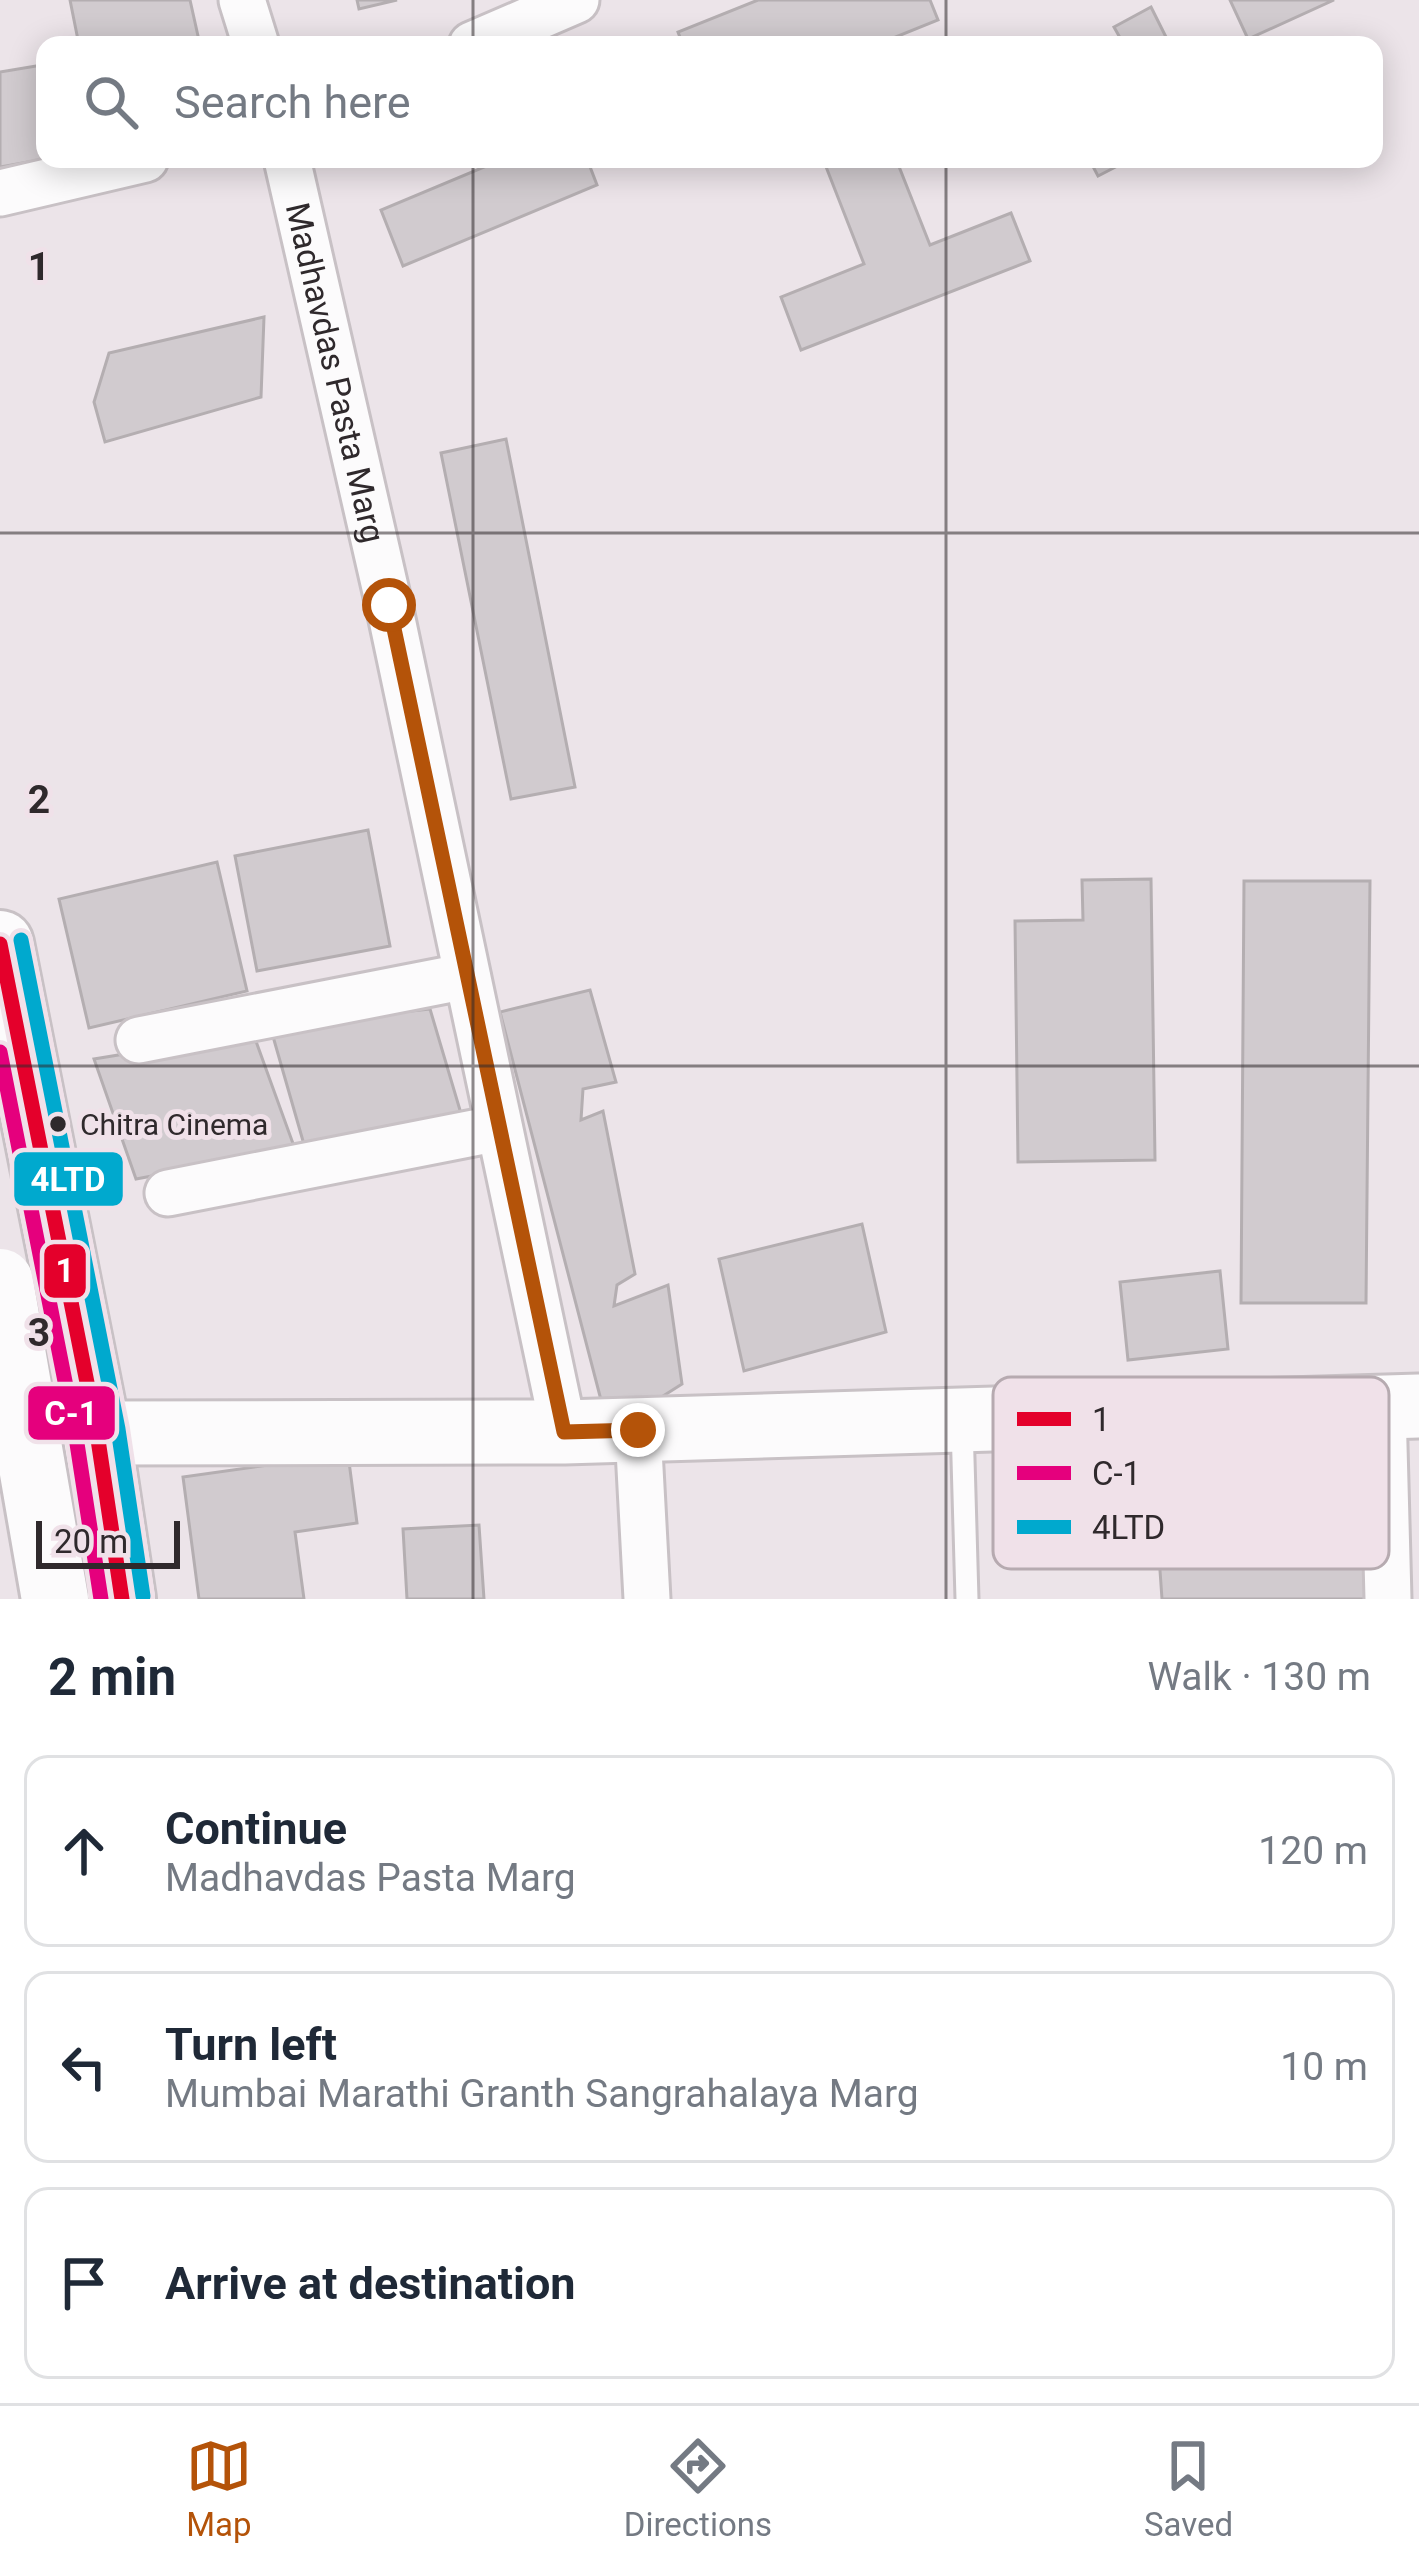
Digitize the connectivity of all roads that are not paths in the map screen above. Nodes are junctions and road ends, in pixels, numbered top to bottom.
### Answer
1 (242, 0) edge
2 (576, 0) edge
3 (253, 36) edge
4 (493, 36) edge
5 (107, 168) edge
6 (289, 168) edge
7 (0, 193) edge
8 (0, 944) edge
9 (467, 976) junction
10 (139, 1040) dead end
11 (499, 1128) junction
12 (169, 1193) dead end
13 (0, 1282) edge
14 (1401, 1407) edge
15 (993, 1422) edge
16 (962, 1423) junction
17 (638, 1430) junction
18 (564, 1432) junction
19 (97, 1433) junction
20 (0, 1451) edge
21 (55, 1599) edge
22 (122, 1599) edge
23 (647, 1599) edge
24 (967, 1599) edge
25 (1388, 1599) edge

1 - 3 street
2 - 4 street
5 - 7 street
6 - 9 street, Madhavdas Pasta Marg
8 - 19 highway
9 - 10 street
9 - 11 street, Madhavdas Pasta Marg
11 - 12 street
11 - 18 street, Madhavdas Pasta Marg
13 - 21 highway, bridge
14 - 25 street
15 - 16 street
16 - 17 street
16 - 24 lane
17 - 18 street
17 - 23 street
18 - 19 street
19 - 20 street
19 - 22 highway

